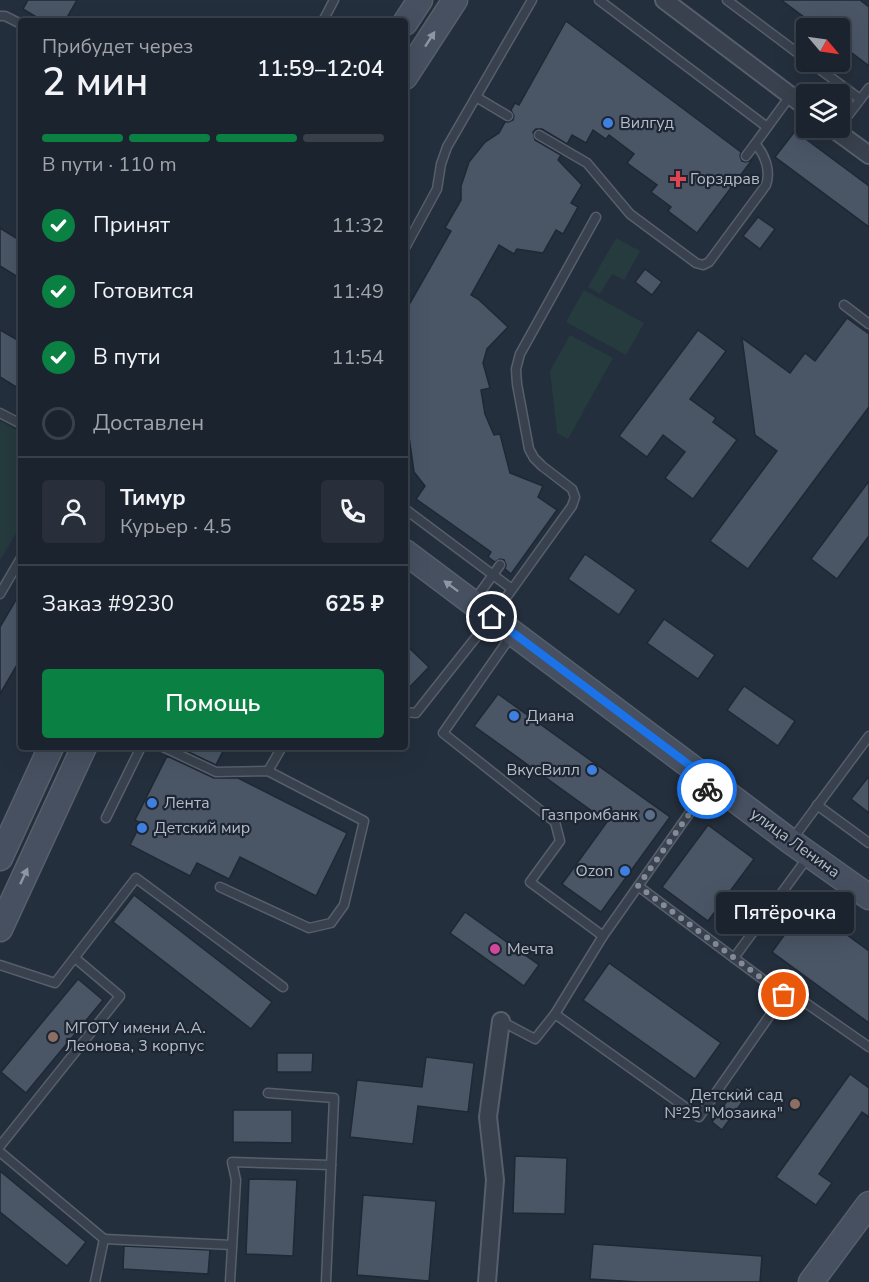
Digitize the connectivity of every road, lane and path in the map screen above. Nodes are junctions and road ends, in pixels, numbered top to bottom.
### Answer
1 (334, 0) edge
2 (420, 0) edge
3 (455, 0) edge
4 (532, 0) edge
5 (599, 0) edge
6 (664, 0) edge
7 (728, 0) edge
8 (0, 16) edge
9 (325, 18) edge
10 (408, 18) edge
11 (18, 22) edge
12 (796, 52) edge
13 (408, 72) edge
14 (823, 72) edge
15 (869, 88) edge
16 (790, 96) junction
17 (476, 97) junction
18 (860, 99) junction
19 (796, 100) edge
20 (850, 112) edge
21 (508, 116) dead end
22 (768, 127) junction
23 (539, 135) dead end
24 (849, 138) edge
25 (755, 144) junction
26 (869, 155) edge
27 (746, 156) dead end
28 (596, 217) dead end
29 (408, 242) edge
30 (843, 305) dead end
31 (869, 324) edge
32 (0, 413) edge
33 (18, 422) edge
34 (408, 511) edge
35 (408, 554) edge
36 (18, 563) edge
37 (500, 565) dead end
38 (493, 575) junction
39 (512, 589) junction
40 (0, 594) edge
41 (482, 610) junction
42 (513, 633) junction
43 (408, 712) edge
44 (869, 736) edge
45 (50, 750) edge
46 (83, 750) edge
47 (140, 750) edge
48 (169, 750) edge
49 (280, 750) edge
50 (267, 771) junction
51 (712, 782) junction
52 (817, 805) junction
53 (106, 818) dead end
54 (869, 843) edge
55 (800, 848) junction
56 (0, 858) edge
57 (638, 886) junction
58 (220, 887) dead end
59 (869, 897) edge
60 (0, 929) edge
61 (603, 936) junction
62 (75, 958) junction
63 (734, 958) junction
64 (0, 965) edge
65 (283, 987) dead end
66 (784, 995) junction
67 (555, 1014) junction
68 (501, 1021) joint
69 (869, 1047) edge
70 (268, 1093) dead end
71 (0, 1146) edge
72 (0, 1152) edge
73 (331, 1166) junction
74 (869, 1204) edge
75 (104, 1239) junction
76 (232, 1245) junction
77 (95, 1282) edge
78 (230, 1282) edge
79 (326, 1282) edge
80 (487, 1282) edge
81 (811, 1282) edge

1 - 9 lane
2 - 10 main road
13 -> 3 main road
4 - 17 lane
5 - 22 lane
6 - 16 street
7 - 12 lane
8 - 11 lane
14 - 18 lane
15 - 18 lane
16 - 19 street
16 - 22 lane
17 - 21 lane
17 - 29 lane
18 - 20 lane
22 - 25 lane
23 - 25 lane
24 - 26 street
25 - 27 lane
28 - 39 lane
30 - 31 lane
32 - 33 lane
34 - 38 lane
41 -> 35 main road, улица Ленина
36 - 40 lane
37 - 38 lane
38 - 39 lane
38 - 41 lane
39 - 41 lane
41 - 42 main road, улица Ленина
41 - 43 lane
42 - 51 main road, улица Ленина
42 - 61 lane
44 - 52 lane
45 - 56 main road
60 -> 46 main road
47 - 53 lane
48 - 50 lane
49 - 50 lane
50 - 58 lane
51 - 55 main road, улица Ленина
51 - 57 lane
52 - 54 lane
52 - 55 lane
55 - 59 main road, улица Ленина
55 - 63 lane
57 - 61 lane
57 - 63 lane
61 - 67 lane
62 - 64 lane
62 - 65 lane
62 - 71 lane
63 - 66 lane
66 - 67 lane
66 - 69 lane
67 - 68 lane
68 - 80 street
70 - 73 lane
72 - 75 lane
73 - 76 lane
73 - 79 lane
74 - 81 main road
75 - 76 lane
75 - 77 lane
76 - 78 lane

